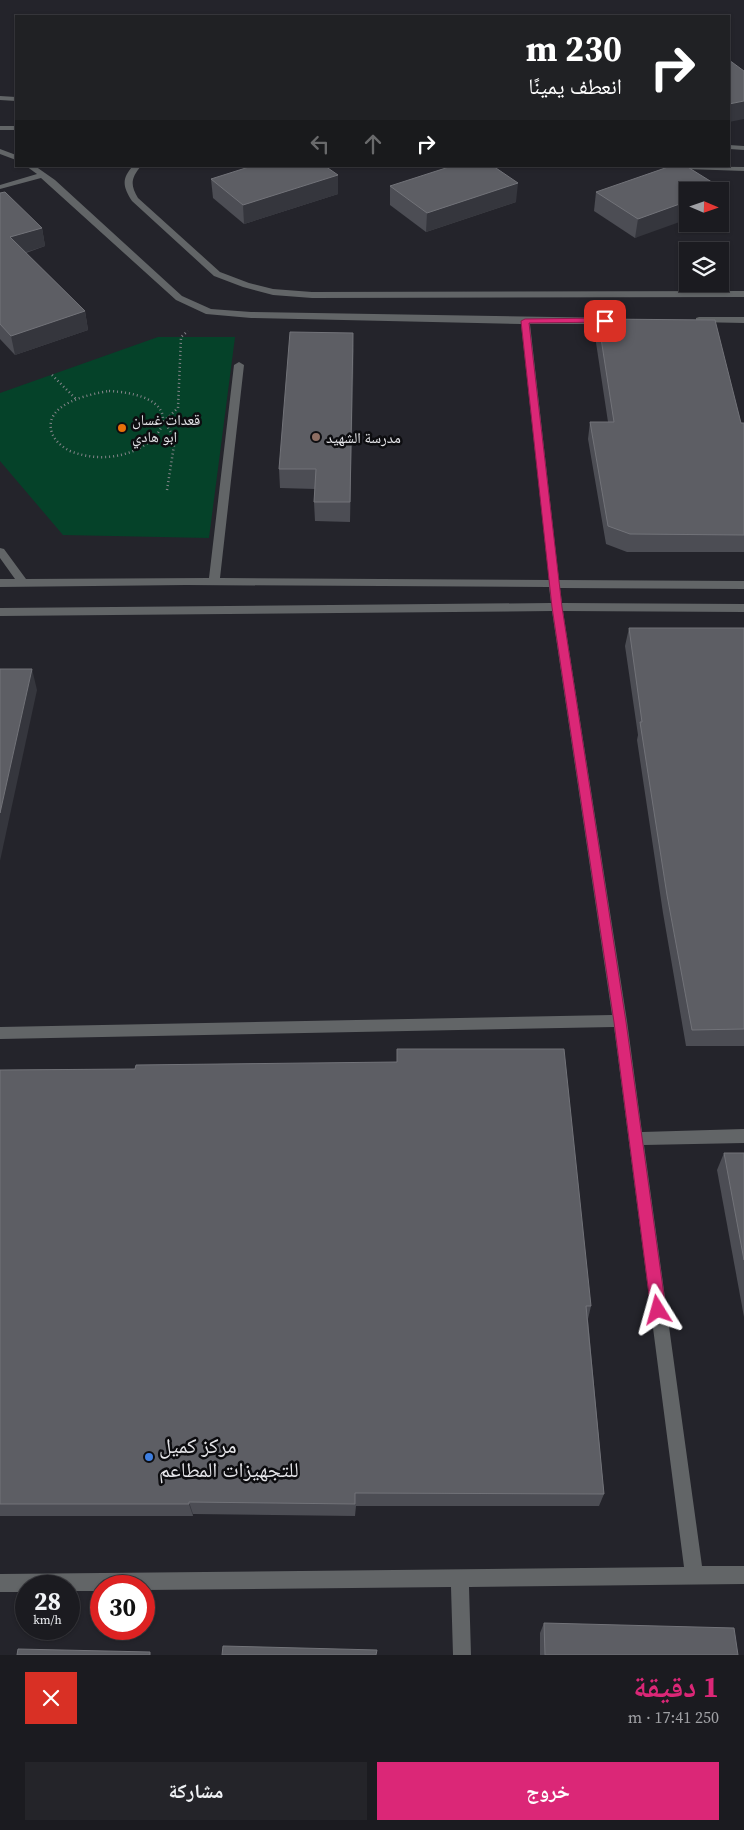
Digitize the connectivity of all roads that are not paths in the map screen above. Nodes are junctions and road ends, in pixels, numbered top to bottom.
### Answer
1 (0, 98) edge
2 (15, 99) edge
3 (0, 128) edge
4 (15, 128) edge
5 (0, 147) edge
6 (730, 147) edge
7 (15, 148) edge
8 (744, 148) edge
9 (0, 151) edge
10 (15, 158) edge
11 (31, 167) edge
12 (135, 167) edge
13 (687, 167) edge
14 (744, 169) edge
15 (43, 175) junction
16 (0, 187) edge
17 (744, 294) edge
18 (694, 320) edge
19 (744, 320) edge
20 (525, 321) junction
21 (625, 321) edge
22 (239, 365) dead end
23 (0, 551) edge
24 (214, 581) junction
25 (23, 582) junction
26 (0, 583) edge
27 (554, 585) junction
28 (744, 585) edge
29 (557, 607) junction
30 (744, 608) edge
31 (0, 612) edge
32 (620, 1022) junction
33 (0, 1033) edge
34 (744, 1136) edge
35 (635, 1138) junction
36 (744, 1575) edge
37 (694, 1576) junction
38 (460, 1578) junction
39 (0, 1583) edge
40 (462, 1655) edge

1 - 2 street
3 - 4 street
5 - 7 street
6 - 8 street
9 - 10 street
11 - 15 street
12 - 17 street
13 - 14 street
15 - 16 street
15 - 20 street
18 - 19 street
20 - 21 street
20 - 27 street
22 - 24 street
23 - 25 street
24 - 25 street
24 - 27 street
25 - 26 street
27 - 28 street
27 - 29 street
29 - 30 street
29 - 31 street
29 - 32 street
32 - 33 street
32 - 35 street
34 - 35 street
35 - 37 street
36 - 37 street
37 - 38 street
38 - 39 street
38 - 40 street

